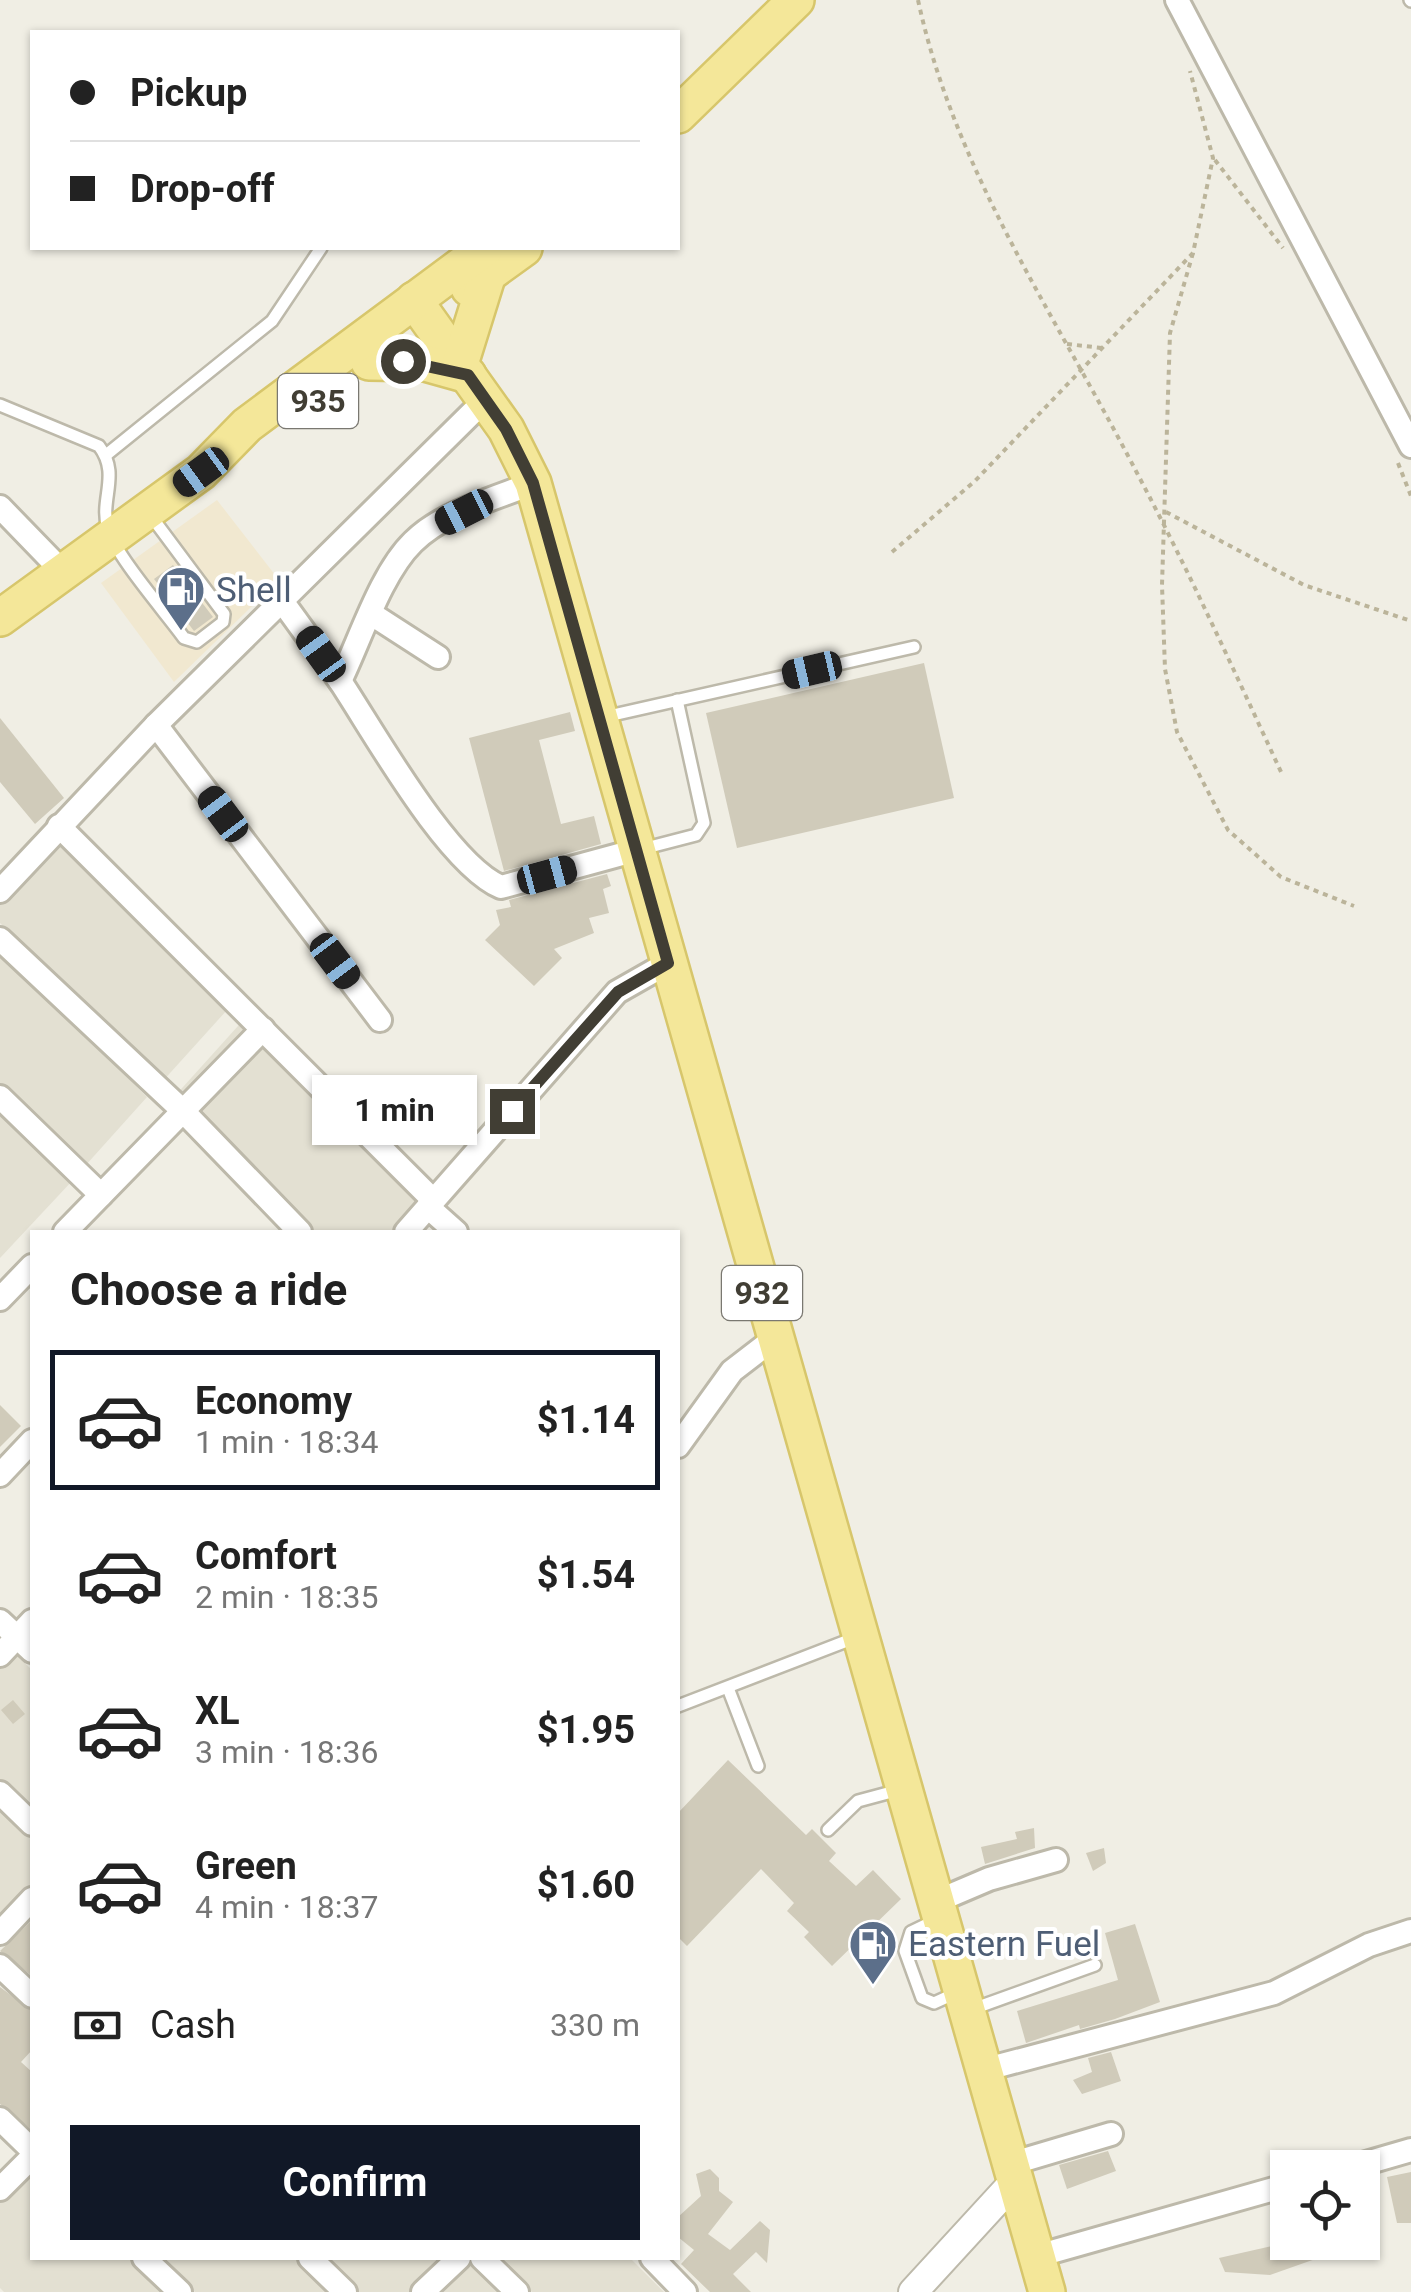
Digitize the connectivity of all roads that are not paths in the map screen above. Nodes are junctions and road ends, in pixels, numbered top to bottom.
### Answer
1 (796, 0) edge
2 (1177, 0) edge
3 (685, 102) edge
4 (320, 250) edge
5 (518, 250) edge
6 (487, 260) edge
7 (420, 310) junction
8 (370, 362) junction
9 (472, 379) junction
10 (0, 405) edge
11 (1411, 446) edge
12 (106, 456) junction
13 (201, 472) junction
14 (533, 483) junction
15 (0, 506) edge
16 (147, 511) junction
17 (111, 537) junction
18 (63, 572) junction
19 (282, 600) junction
20 (373, 614) junction
21 (0, 618) edge
22 (914, 647) dead end
23 (438, 657) dead end
24 (340, 681) junction
25 (678, 700) junction
26 (600, 718) junction
27 (156, 726) junction
28 (59, 826) junction
29 (637, 850) junction
30 (0, 891) edge
31 (0, 938) edge
32 (668, 963) junction
33 (380, 1020) dead end
34 (263, 1029) junction
35 (0, 1098) edge
36 (182, 1110) junction
37 (101, 1195) junction
38 (430, 1204) junction
39 (67, 1230) edge
40 (298, 1230) edge
41 (408, 1230) edge
42 (454, 1230) edge
43 (30, 1267) edge
44 (4, 1285) edge
45 (775, 1338) junction
46 (30, 1443) edge
47 (680, 1443) edge
48 (0, 1475) edge
49 (20, 1632) edge
50 (861, 1635) junction
51 (0, 1655) edge
52 (728, 1688) junction
53 (680, 1705) edge
54 (758, 1766) dead end
55 (903, 1789) junction
56 (0, 1793) edge
57 (30, 1822) edge
58 (828, 1830) dead end
59 (1056, 1860) dead end
60 (30, 1902) edge
61 (937, 1910) junction
62 (1411, 1931) edge
63 (0, 1933) edge
64 (1095, 1965) dead end
65 (0, 1966) edge
66 (30, 1994) edge
67 (963, 2001) junction
68 (983, 2070) junction
69 (0, 2119) edge
70 (1112, 2134) dead end
71 (1411, 2150) edge
72 (30, 2152) edge
73 (30, 2156) edge
74 (1380, 2159) edge
75 (1012, 2173) junction
76 (0, 2189) edge
77 (1270, 2190) edge
78 (1037, 2256) junction
79 (146, 2260) edge
80 (312, 2260) edge
81 (457, 2260) edge
82 (484, 2260) edge
83 (654, 2260) edge
84 (180, 2292) edge
85 (346, 2292) edge
86 (423, 2292) edge
87 (517, 2292) edge
88 (685, 2292) edge
89 (912, 2292) edge
90 (1047, 2292) edge

1 - 3 main road
2 - 11 street
4 - 12 lane
5 - 6 main road, 935
6 - 7 main road, 935
6 - 9 main road
7 - 8 main road, 935
7 - 9 main road, 932
7 - 13 main road, 935
8 - 9 main road
8 - 13 main road, 935
9 - 14 main road, 932
9 - 19 street
10 - 12 lane
12 - 17 lane
13 - 16 main road, 935
14 - 20 street
14 - 26 main road, 932
15 - 18 street
16 - 17 main road, 935
16 - 17 lane
17 - 18 main road, 935
18 - 21 main road, 935
19 - 24 street
19 - 27 street
20 - 23 street
20 - 24 street
22 - 25 lane
24 - 29 street
25 - 26 lane
25 - 29 lane
26 - 29 main road, 932
27 - 28 street
27 - 33 street
28 - 30 street
28 - 34 street
29 - 32 main road, 932
31 - 36 street
32 - 38 street
32 - 45 main road, 932
34 - 36 street
34 - 38 street
35 - 37 street
36 - 37 street
36 - 40 street
37 - 39 street
38 - 41 street
38 - 42 street
43 - 44 street
45 - 47 street
45 - 50 main road, 932
46 - 48 street
49 - 51 street
50 - 52 lane
50 - 55 main road, 932
52 - 53 lane
52 - 54 lane
55 - 58 lane
55 - 61 main road, 932
56 - 57 street
59 - 61 street
60 - 63 street
61 - 67 main road, 932
62 - 68 street
64 - 67 lane
65 - 66 street
67 - 68 main road, 932
68 - 75 main road, 932
69 - 72 street
70 - 75 street
71 - 74 street
73 - 76 street
75 - 78 main road, 932
75 - 89 street
77 - 78 street
78 - 90 main road, 932
79 - 84 street
80 - 85 street
81 - 86 street
82 - 87 street
83 - 88 street

